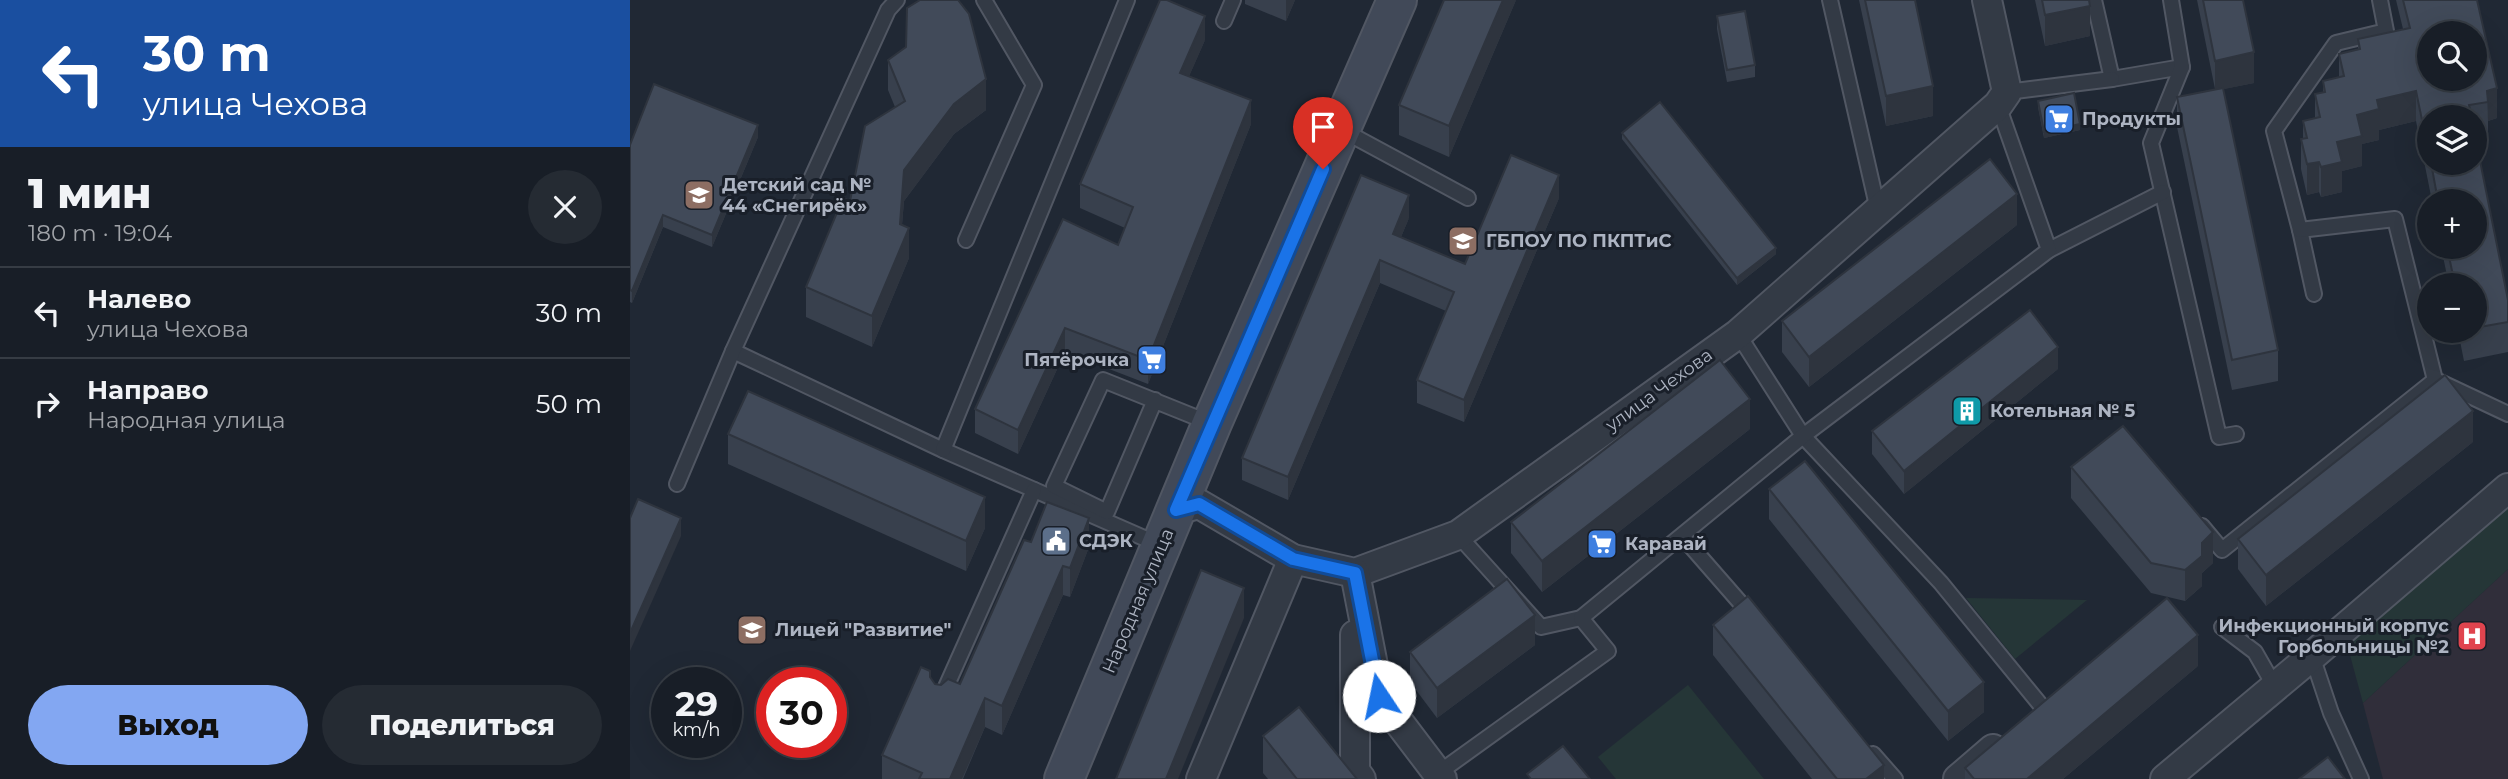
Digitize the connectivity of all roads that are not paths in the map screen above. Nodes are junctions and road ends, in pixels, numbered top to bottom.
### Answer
1 (897, 0) edge
2 (984, 0) edge
3 (1127, 0) edge
4 (1233, 0) edge
5 (1396, 0) edge
6 (1830, 0) edge
7 (1987, 0) edge
8 (2094, 0) edge
9 (2171, 0) edge
10 (2380, 0) edge
11 (1224, 21) dead end
12 (2182, 66) junction
13 (2112, 79) junction
14 (2002, 98) junction
15 (1334, 144) junction
16 (2163, 192) junction
17 (1468, 198) dead end
18 (1878, 210) junction
19 (2301, 230) junction
20 (966, 240) dead end
21 (2049, 250) junction
22 (2314, 294) dead end
23 (1738, 334) junction
24 (733, 351) junction
25 (2435, 380) junction
26 (1155, 400) junction
27 (2508, 414) edge
28 (1212, 423) junction
29 (2236, 434) dead end
30 (1803, 436) junction
31 (943, 450) junction
32 (677, 484) dead end
33 (2508, 488) edge
34 (1034, 490) junction
35 (1176, 510) junction
36 (2195, 518) edge
37 (1458, 535) junction
38 (1682, 536) junction
39 (1161, 545) junction
40 (1293, 559) junction
41 (1355, 573) junction
42 (1581, 618) junction
43 (1762, 627) edge
44 (2222, 627) dead end
45 (2312, 656) junction
46 (2275, 687) junction
47 (939, 704) edge
48 (2034, 714) joint
49 (1860, 738) edge
50 (1440, 776) edge
51 (1064, 779) edge
52 (1201, 779) edge
53 (1362, 779) edge
54 (1895, 779) edge
55 (1958, 779) edge
56 (2165, 779) edge
57 (2361, 779) edge

1 - 24 lane
2 - 20 lane
3 - 31 lane
4 - 11 lane
5 - 15 street, Народная улица
6 - 18 lane
7 - 14 street
8 - 13 lane
9 - 12 lane
10 - 19 lane
12 - 13 lane
12 - 16 lane
13 - 14 lane
14 - 18 street, улица Чехова
14 - 21 lane
15 - 17 lane
15 - 28 street, Народная улица
16 - 21 lane
16 - 29 lane
18 - 23 street, улица Чехова
19 - 22 lane
19 - 25 lane
21 - 30 lane
23 - 30 lane
23 - 37 street, улица Чехова
24 - 31 lane
24 - 32 lane
25 - 27 lane
25 - 36 lane
26 - 26 lane
26 - 28 lane
28 - 35 street, Народная улица
30 - 38 lane
30 - 48 lane
31 - 34 lane
33 - 45 street
34 - 39 lane
34 - 47 lane
35 - 39 street, Народная улица
35 - 40 street
37 - 41 street, улица Чехова
37 - 42 lane
38 - 42 lane
38 - 43 lane
39 - 51 street, Народная улица
40 - 41 street
40 - 52 street
41 - 50 street
41 - 53 street
42 - 50 lane
44 - 46 lane
45 - 46 street
45 - 57 lane
46 - 56 street
48 - 55 street
49 - 54 lane

